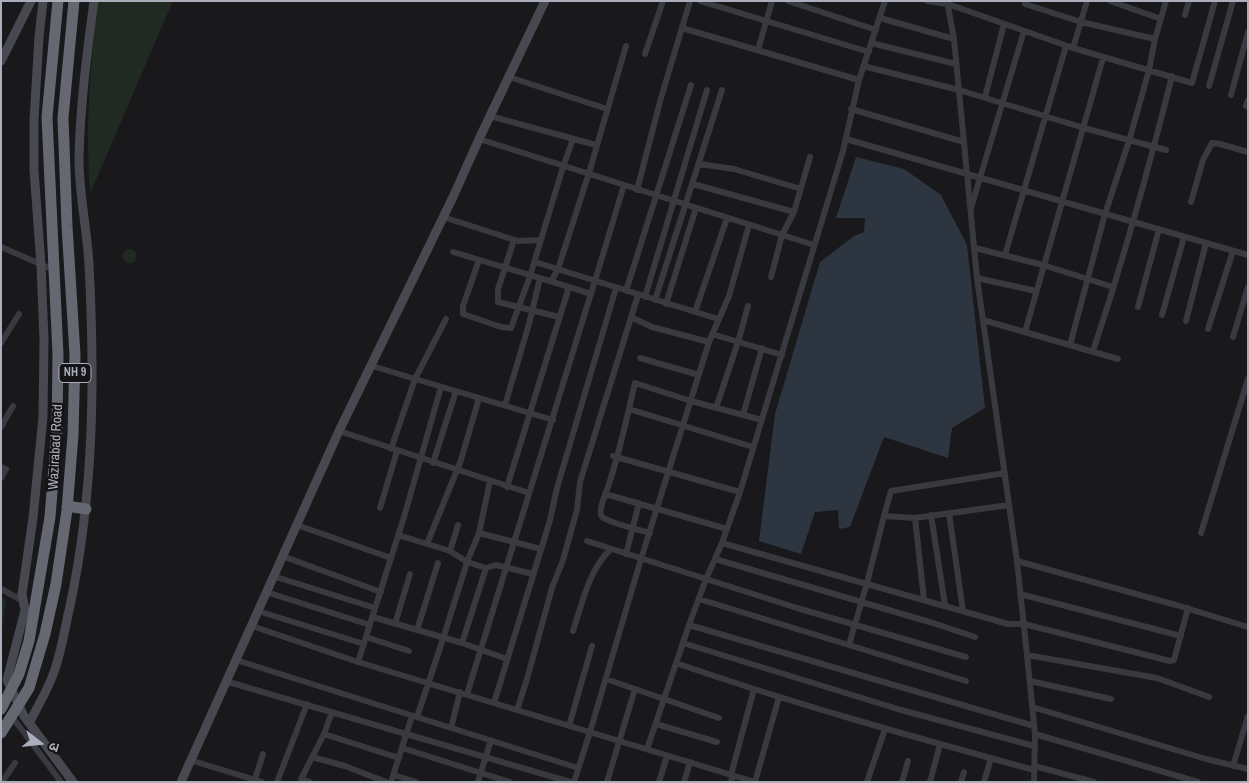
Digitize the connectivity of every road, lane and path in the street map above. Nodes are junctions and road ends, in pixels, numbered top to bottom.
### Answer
1 (31, 1) edge
2 (43, 1) edge
3 (58, 1) edge
4 (74, 1) edge
5 (94, 1) edge
6 (545, 1) edge
7 (663, 1) edge
8 (690, 1) edge
9 (700, 1) edge
10 (772, 1) edge
11 (788, 1) edge
12 (885, 1) edge
13 (927, 1) edge
14 (1087, 1) edge
15 (1110, 1) edge
16 (1166, 1) edge
17 (1189, 1) edge
18 (1215, 1) edge
19 (1233, 1) edge
20 (948, 3) edge
21 (1025, 4) dead end
22 (727, 5) edge
23 (1185, 15) dead end
24 (880, 18) junction
25 (1161, 19) junction
26 (766, 22) junction
27 (1081, 22) junction
28 (1004, 24) junction
29 (682, 28) junction
30 (876, 30) junction
31 (1024, 31) junction
32 (1248, 32) edge
33 (954, 39) junction
34 (1155, 40) junction
35 (872, 43) junction
36 (626, 46) dead end
37 (1069, 47) junction
38 (758, 50) junction
39 (868, 52) junction
40 (644, 54) dead end
41 (1103, 58) junction
42 (1, 61) edge
43 (956, 64) junction
44 (863, 66) junction
45 (1150, 70) junction
46 (509, 76) junction
47 (1172, 76) junction
48 (859, 80) junction
49 (691, 84) dead end
50 (1209, 86) dead end
51 (707, 90) dead end
52 (722, 90) dead end
53 (959, 90) junction
54 (1231, 95) dead end
55 (985, 97) junction
56 (1002, 103) junction
57 (607, 109) junction
58 (851, 109) junction
59 (490, 116) junction
60 (1045, 116) junction
61 (1084, 128) junction
62 (479, 139) junction
63 (573, 139) junction
64 (846, 139) junction
65 (1129, 141) junction
66 (964, 142) junction
67 (596, 145) junction
68 (1154, 147) junction
69 (1166, 150) dead end
70 (1248, 152) edge
71 (810, 157) dead end
72 (699, 164) junction
73 (563, 167) junction
74 (589, 173) junction
75 (967, 174) junction
76 (980, 178) junction
77 (693, 184) junction
78 (624, 185) junction
79 (801, 189) junction
80 (637, 190) junction
81 (1025, 191) junction
82 (656, 196) junction
83 (673, 201) junction
84 (1061, 202) junction
85 (1191, 202) dead end
86 (686, 204) junction
87 (696, 208) junction
88 (794, 212) junction
89 (970, 212) junction
90 (1105, 214) junction
91 (443, 217) junction
92 (727, 218) junction
93 (1133, 222) junction
94 (749, 225) junction
95 (1159, 230) junction
96 (782, 235) junction
97 (1184, 237) junction
98 (514, 240) junction
99 (541, 240) junction
100 (1206, 243) junction
101 (814, 245) junction
102 (1, 247) edge
103 (975, 248) junction
104 (1233, 251) junction
105 (453, 252) dead end
106 (1005, 255) junction
107 (1248, 255) edge
108 (479, 260) junction
109 (535, 262) junction
110 (42, 265) junction
111 (1043, 265) junction
112 (505, 268) junction
113 (558, 269) junction
114 (54, 270) junction
115 (530, 276) junction
116 (771, 277) dead end
117 (540, 278) junction
118 (978, 278) junction
119 (1088, 279) junction
120 (552, 280) junction
121 (595, 282) junction
122 (569, 286) junction
123 (1113, 287) junction
124 (1248, 287) edge
125 (616, 288) junction
126 (1036, 291) junction
127 (626, 292) junction
128 (591, 294) junction
129 (641, 296) junction
130 (656, 300) junction
131 (666, 304) junction
132 (748, 306) dead end
133 (1138, 307) dead end
134 (519, 308) junction
135 (532, 312) junction
136 (695, 312) junction
137 (19, 314) dead end
138 (1162, 314) dead end
139 (631, 317) junction
140 (446, 318) dead end
141 (560, 318) junction
142 (718, 319) junction
143 (984, 320) junction
144 (1186, 322) dead end
145 (1208, 329) dead end
146 (1025, 332) junction
147 (712, 334) junction
148 (1233, 338) dead end
149 (709, 342) junction
150 (738, 342) junction
151 (1, 343) edge
152 (1070, 345) junction
153 (762, 348) junction
154 (1093, 351) junction
155 (782, 354) junction
156 (640, 358) dead end
157 (1118, 359) dead end
158 (372, 366) junction
159 (699, 375) junction
160 (415, 379) junction
161 (1248, 379) edge
162 (441, 387) junction
163 (456, 391) junction
164 (479, 398) junction
165 (691, 401) junction
166 (13, 406) dead end
167 (505, 406) junction
168 (716, 408) junction
169 (629, 409) junction
170 (531, 414) junction
171 (743, 415) junction
172 (553, 420) junction
173 (762, 420) junction
174 (683, 426) junction
175 (1, 427) edge
176 (339, 432) junction
177 (753, 447) junction
178 (394, 450) junction
179 (615, 457) junction
180 (420, 459) junction
181 (433, 463) junction
182 (1, 468) edge
183 (457, 470) junction
184 (669, 472) junction
185 (1005, 473) junction
186 (1, 478) edge
187 (490, 481) junction
188 (507, 487) junction
189 (740, 492) junction
190 (529, 493) junction
191 (609, 494) dead end
192 (640, 503) junction
193 (1009, 505) junction
194 (67, 506) junction
195 (380, 508) dead end
196 (658, 508) junction
197 (86, 509) junction
198 (949, 513) junction
199 (931, 515) junction
200 (884, 516) junction
201 (915, 518) junction
202 (297, 525) junction
203 (458, 525) dead end
204 (633, 528) junction
205 (727, 529) junction
206 (479, 532) junction
207 (650, 533) junction
208 (1201, 533) dead end
209 (398, 535) junction
210 (514, 542) junction
211 (586, 542) dead end
212 (722, 543) junction
213 (427, 544) junction
214 (541, 549) junction
215 (610, 549) junction
216 (450, 551) junction
217 (626, 554) junction
218 (282, 556) junction
219 (391, 558) junction
220 (641, 559) junction
221 (715, 559) junction
222 (1017, 561) junction
223 (467, 562) junction
224 (438, 563) dead end
225 (506, 567) junction
226 (486, 568) junction
227 (410, 574) dead end
228 (533, 574) junction
229 (273, 576) junction
230 (706, 579) junction
231 (867, 584) junction
232 (1, 590) edge
233 (266, 592) junction
234 (381, 592) junction
235 (1020, 594) junction
236 (699, 599) junction
237 (924, 600) junction
238 (862, 602) junction
239 (944, 605) junction
240 (375, 608) junction
241 (1188, 608) junction
242 (258, 611) junction
243 (963, 611) junction
244 (28, 614) junction
245 (373, 617) junction
246 (395, 624) junction
247 (1024, 624) junction
248 (370, 625) junction
249 (689, 625) junction
250 (855, 625) junction
251 (252, 626) junction
252 (1248, 627) edge
253 (46, 629) junction
254 (417, 630) junction
255 (573, 631) dead end
256 (1180, 636) junction
257 (975, 637) dead end
258 (443, 639) junction
259 (365, 640) junction
260 (683, 643) junction
261 (462, 644) junction
262 (849, 645) junction
263 (592, 646) dead end
264 (480, 650) junction
265 (409, 652) dead end
266 (1028, 655) junction
267 (966, 656) dead end
268 (507, 659) junction
269 (236, 660) junction
270 (358, 662) junction
271 (676, 664) junction
272 (606, 679) junction
273 (225, 681) junction
274 (966, 681) dead end
275 (1030, 681) junction
276 (428, 682) junction
277 (13, 689) junction
278 (635, 689) junction
279 (754, 689) junction
280 (463, 693) junction
281 (779, 697) junction
282 (1208, 697) dead end
283 (1111, 699) dead end
284 (664, 700) junction
285 (494, 703) junction
286 (307, 704) junction
287 (2, 707) edge
288 (19, 707) junction
289 (1032, 707) junction
290 (517, 710) junction
291 (332, 712) junction
292 (414, 716) junction
293 (1248, 716) edge
294 (12, 717) junction
295 (719, 718) dead end
296 (29, 723) junction
297 (656, 724) junction
298 (569, 726) junction
299 (1034, 726) junction
300 (450, 728) junction
301 (885, 729) junction
302 (590, 732) junction
303 (406, 733) junction
304 (1, 734) edge
305 (324, 734) junction
306 (1035, 734) junction
307 (491, 740) junction
308 (618, 741) junction
309 (717, 742) dead end
310 (940, 744) junction
311 (1034, 746) junction
312 (402, 748) junction
313 (647, 750) junction
314 (263, 754) dead end
315 (667, 756) junction
316 (312, 757) junction
317 (486, 757) junction
318 (399, 758) junction
319 (991, 758) junction
320 (190, 760) junction
321 (690, 762) junction
322 (908, 762) dead end
323 (15, 763) dead end
324 (1233, 766) junction
325 (578, 768) junction
326 (1034, 768) junction
327 (1248, 769) edge
328 (481, 772) junction
329 (964, 772) dead end
330 (393, 778) edge
331 (731, 778) edge
332 (254, 779) junction
333 (59, 781) edge
334 (2, 782) edge
335 (73, 782) edge
336 (180, 782) edge
337 (262, 782) edge
338 (277, 782) edge
339 (310, 782) edge
340 (386, 782) edge
341 (416, 782) edge
342 (478, 782) edge
343 (510, 782) edge
344 (572, 782) edge
345 (606, 782) edge
346 (659, 782) edge
347 (684, 782) edge
348 (755, 782) edge
349 (867, 782) edge
350 (902, 782) edge
351 (930, 782) edge
352 (961, 782) edge
353 (984, 782) edge
354 (1034, 782) edge
355 (1094, 782) edge
356 (1198, 782) edge

1 - 42 street
2 - 110 street
3 - 114 highway, Wazirabad Road / NH 9
4 - 194 highway, Wazirabad Road / NH 9
5 - 197 street
6 - 46 street
7 - 40 street
8 - 29 street
9 - 22 street
10 - 26 street
11 - 30 street
12 - 24 street
13 - 20 street
14 - 27 street
15 - 25 street
16 - 25 street
17 - 23 street
18 - 47 street
19 - 50 street
20 - 28 street
20 - 33 street
21 - 27 street
22 - 26 street
24 - 30 street
24 - 33 street
25 - 34 street
26 - 38 street
26 - 39 street
27 - 34 street
27 - 37 street
28 - 31 street
28 - 55 street
29 - 38 street
29 - 80 street
30 - 35 street
31 - 37 street
31 - 56 street
32 - 54 street
33 - 43 street
34 - 45 street
35 - 39 street
35 - 43 street
36 - 57 street
37 - 41 street
37 - 60 street
38 - 48 street
39 - 44 street
41 - 45 street
41 - 61 street
43 - 53 street
44 - 48 street
44 - 53 street
45 - 47 street
45 - 65 street
46 - 57 street
46 - 59 street
47 - 68 street
48 - 58 street
49 - 82 street
51 - 83 street
52 - 72 street
53 - 55 street
53 - 66 street
55 - 56 street
56 - 60 street
56 - 76 street
57 - 67 street
58 - 64 street
58 - 66 street
59 - 62 street
59 - 63 street
60 - 61 street
60 - 81 street
61 - 65 street
61 - 84 street
62 - 73 street
62 - 91 street
63 - 67 street
63 - 73 street
64 - 75 street
64 - 101 street
65 - 68 street
65 - 90 street
66 - 75 street
67 - 74 street
68 - 69 street
68 - 93 street
70 - 85 street
71 - 79 street
72 - 77 street
72 - 79 street
73 - 74 street
73 - 99 street
74 - 78 street
74 - 113 street
75 - 76 street
75 - 89 street
76 - 81 street
76 - 89 street
77 - 86 street
77 - 88 street
78 - 80 street
78 - 121 street
79 - 88 street
80 - 82 street
81 - 84 street
81 - 106 street
82 - 83 street
82 - 127 street
83 - 86 street
83 - 129 street
84 - 90 street
84 - 111 street
86 - 87 street
86 - 130 street
87 - 92 street
87 - 131 street
88 - 96 street
89 - 103 street
90 - 93 street
90 - 119 street
91 - 98 street
91 - 158 street
92 - 94 street
92 - 136 street
93 - 95 street
93 - 123 street
94 - 96 street
94 - 142 street
95 - 97 street
95 - 133 street
96 - 101 street
96 - 116 street
97 - 100 street
97 - 138 street
98 - 99 street
98 - 112 street
99 - 109 street
100 - 104 street
100 - 144 street
101 - 155 street
102 - 110 street
103 - 106 street
103 - 118 street
104 - 107 street
104 - 145 street
105 - 108 street
106 - 111 street
108 - 112 street
108 - 134 street
109 - 113 street
109 - 115 street
110 - 114 street
110 - 244 street
111 - 119 street
111 - 126 street
112 - 115 street
112 - 134 street
113 - 120 street
113 - 121 street
114 - 244 highway, Wazirabad Road / NH 9
115 - 117 street
115 - 134 street
117 - 120 street
117 - 135 street
118 - 126 street
118 - 143 street
119 - 123 street
119 - 152 street
120 - 122 street
121 - 125 street
121 - 128 street
122 - 128 street
122 - 141 street
123 - 154 street
124 - 148 street
125 - 127 street
125 - 214 street
126 - 146 street
127 - 129 street
128 - 172 street
129 - 130 street
129 - 139 street
130 - 131 street
131 - 136 street
132 - 150 street
134 - 135 street
135 - 141 street
135 - 167 street
136 - 142 street
137 - 151 street
139 - 149 street
139 - 290 street
140 - 160 street
141 - 170 street
142 - 147 street
143 - 146 street
143 - 185 street
146 - 152 street
147 - 149 street
147 - 150 street
149 - 159 street
150 - 153 street
150 - 168 street
152 - 154 street
153 - 155 street
153 - 171 street
154 - 157 street
155 - 173 street
156 - 159 street
158 - 160 street
158 - 176 street
159 - 165 street
160 - 162 street
160 - 178 street
161 - 208 street
162 - 163 street
162 - 180 street
163 - 164 street
163 - 181 street
164 - 167 street
164 - 183 street
165 - 168 street
165 - 169 street
165 - 174 street
166 - 175 street
167 - 170 street
168 - 171 street
169 - 174 street
169 - 179 street
170 - 172 street
170 - 188 street
171 - 173 street
172 - 190 street
173 - 177 street
174 - 177 street
174 - 184 street
176 - 178 street
176 - 202 street
177 - 189 street
178 - 180 street
178 - 195 street
179 - 184 street
179 - 204 street
180 - 181 street
180 - 209 street
181 - 183 street
182 - 186 street
183 - 187 street
183 - 213 street
184 - 189 street
184 - 196 street
185 - 193 street
185 - 200 street
187 - 188 street
187 - 206 street
188 - 190 street
189 - 205 street
190 - 210 street
191 - 192 street
192 - 196 street
192 - 204 street
193 - 198 street
193 - 222 street
194 - 197 highway
194 - 253 highway, Wazirabad Road / NH 9
196 - 205 street
196 - 207 street
197 - 296 street
198 - 199 street
198 - 243 street
199 - 201 street
199 - 239 street
200 - 201 street
200 - 231 street
201 - 237 street
202 - 218 street
202 - 219 street
203 - 216 street
204 - 207 street
204 - 217 street
205 - 212 street
206 - 210 street
206 - 223 street
207 - 220 street
209 - 213 street
209 - 219 street
210 - 214 street
210 - 225 street
211 - 215 street
212 - 221 street
212 - 231 street
213 - 216 street
214 - 228 street
215 - 217 street
215 - 255 street
216 - 223 street
217 - 220 street
218 - 229 street
218 - 234 street
219 - 234 street
220 - 230 street
220 - 272 street
221 - 230 street
221 - 238 street
222 - 235 street
222 - 241 street
223 - 226 street
223 - 258 street
224 - 254 street
225 - 226 street
225 - 228 street
225 - 264 street
226 - 261 street
227 - 246 street
228 - 268 street
229 - 233 street
229 - 240 street
230 - 236 street
230 - 250 street
231 - 237 street
231 - 238 street
232 - 244 street
233 - 242 street
233 - 248 street
234 - 240 street
235 - 247 street
235 - 256 street
236 - 249 street
236 - 262 street
237 - 239 street
238 - 250 street
238 - 257 street
239 - 243 street
240 - 245 street
241 - 252 street
241 - 256 street
242 - 251 street
242 - 259 street
243 - 247 street
244 - 253 highway
244 - 277 highway, Wazirabad Road / NH 9
244 - 277 street
245 - 246 street
245 - 248 street
246 - 254 street
247 - 256 street
247 - 266 street
248 - 259 street
249 - 260 street
249 - 299 street
250 - 262 street
250 - 267 street
251 - 269 street
251 - 270 street
253 - 288 highway, Wazirabad Road / NH 9
254 - 258 street
258 - 261 street
258 - 276 street
259 - 265 street
259 - 270 street
260 - 271 street
260 - 311 street
261 - 264 street
262 - 274 street
263 - 298 street
264 - 268 street
264 - 280 street
266 - 275 street
266 - 282 street
268 - 285 street
269 - 273 street
269 - 292 street
270 - 276 street
271 - 279 street
271 - 284 street
272 - 278 street
272 - 302 street
273 - 286 street
273 - 320 street
275 - 283 street
275 - 289 street
276 - 280 street
276 - 292 street
277 - 287 highway, Wazirabad Road / NH 9
277 - 288 street
278 - 284 street
278 - 308 street
279 - 281 street
279 - 331 street
280 - 285 street
280 - 300 street
281 - 301 street
281 - 348 street
284 - 295 street
284 - 297 street
285 - 290 street
286 - 291 street
286 - 338 street
287 - 294 street
288 - 294 highway, Wazirabad Road / NH 9
288 - 296 street
289 - 299 street
289 - 324 street
290 - 298 street
291 - 303 street
291 - 305 street
292 - 300 street
292 - 303 street
293 - 324 street
294 - 304 highway, Wazirabad Road / NH 9
294 - 333 street
296 - 335 street
297 - 309 street
297 - 313 street
298 - 302 street
299 - 306 street
300 - 307 street
301 - 310 street
301 - 349 street
302 - 308 street
302 - 325 street
303 - 312 street
303 - 317 street
305 - 316 street
305 - 318 street
306 - 311 street
306 - 356 street
307 - 317 street
307 - 325 street
308 - 313 street
308 - 345 street
310 - 319 street
310 - 351 street
311 - 326 street
312 - 318 street
312 - 328 street
313 - 315 street
314 - 332 street
315 - 321 street
315 - 346 street
316 - 339 street
316 - 340 street
317 - 328 street
317 - 344 street
318 - 330 street
319 - 326 street
319 - 353 street
320 - 332 street
320 - 336 street
321 - 331 street
321 - 347 street
322 - 350 street
323 - 334 street
324 - 327 street
325 - 344 street
326 - 354 street
326 - 355 street
328 - 342 street
328 - 343 street
329 - 352 street
330 - 341 street
331 - 348 street
332 - 337 street

